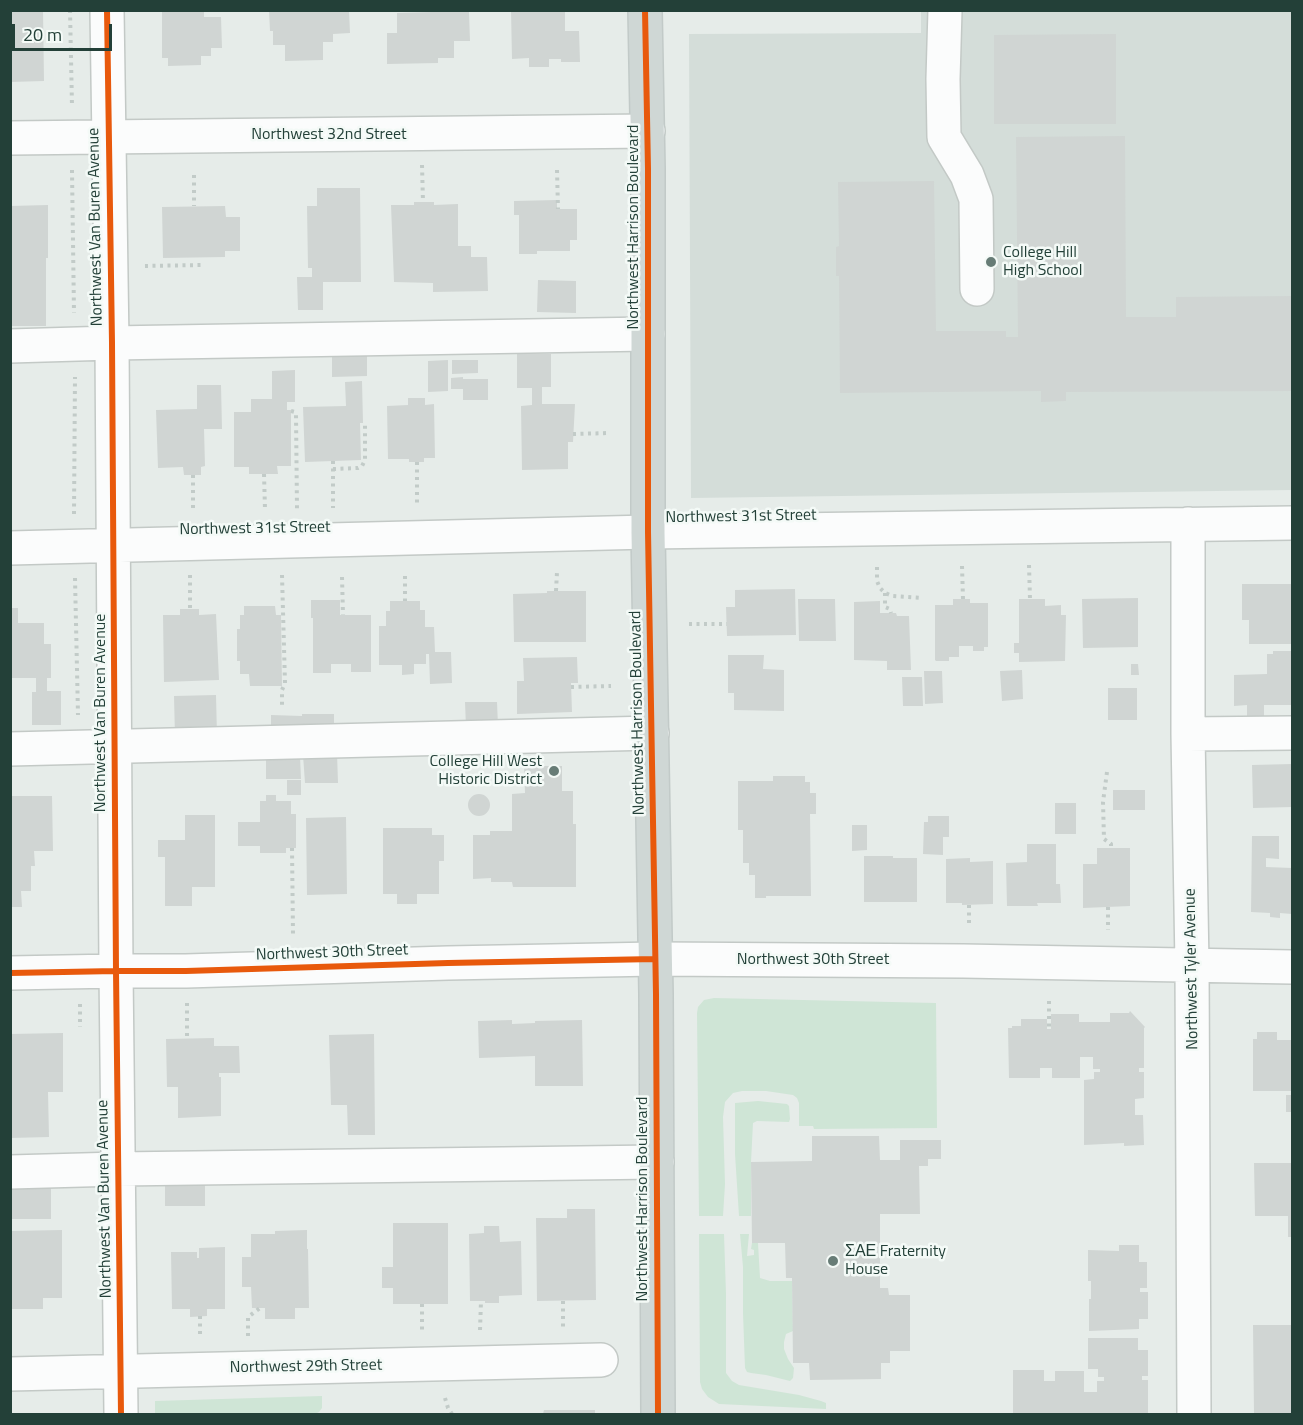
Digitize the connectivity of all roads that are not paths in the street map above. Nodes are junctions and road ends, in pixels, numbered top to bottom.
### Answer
1 (107, 10) edge
2 (645, 10) edge
3 (945, 10) edge
4 (648, 131) junction
5 (108, 136) junction
6 (10, 138) edge
7 (977, 289) dead end
8 (648, 334) junction
9 (112, 343) junction
10 (10, 346) edge
11 (1293, 523) edge
12 (1188, 524) junction
13 (648, 532) junction
14 (114, 546) junction
15 (10, 548) edge
16 (652, 733) junction
17 (1293, 733) edge
18 (1188, 734) junction
19 (115, 746) junction
20 (10, 749) edge
21 (655, 959) junction
22 (1192, 965) junction
23 (1293, 967) edge
24 (116, 970) junction
25 (10, 973) edge
26 (657, 1162) junction
27 (118, 1169) junction
28 (10, 1172) edge
29 (601, 1360) dead end
30 (120, 1371) junction
31 (10, 1374) edge
32 (121, 1414) edge
33 (658, 1414) edge
34 (1194, 1414) edge

1 - 5 street, Northwest Van Buren Avenue
2 - 4 main road, Northwest Harrison Boulevard
3 - 7 street
4 - 5 street, Northwest 32nd Street
4 - 8 main road, Northwest Harrison Boulevard
5 - 6 street, Northwest 32nd Street
5 - 9 street, Northwest Van Buren Avenue
8 - 9 street
8 - 13 main road, Northwest Harrison Boulevard
9 - 10 street
9 - 14 street, Northwest Van Buren Avenue
11 - 12 street, Northwest 31st Street
12 - 13 street, Northwest 31st Street
12 - 18 street, Northwest Tyler Avenue
13 - 14 street, Northwest 31st Street
13 - 16 main road, Northwest Harrison Boulevard
14 - 15 street, Northwest 31st Street
14 - 19 street, Northwest Van Buren Avenue
16 - 19 street
16 - 21 main road, Northwest Harrison Boulevard
17 - 18 street
18 - 22 street, Northwest Tyler Avenue
19 - 20 street
19 - 24 street, Northwest Van Buren Avenue
21 - 22 street, Northwest 30th Street
21 - 24 street, Northwest 30th Street
21 - 26 main road, Northwest Harrison Boulevard
22 - 23 street, Northwest 30th Street
22 - 34 street, Northwest Tyler Avenue
24 - 25 street, Northwest 30th Street
24 - 27 street, Northwest Van Buren Avenue
26 - 27 street
26 - 33 main road, Northwest Harrison Boulevard
27 - 28 street
27 - 30 street, Northwest Van Buren Avenue
29 - 30 street, Northwest 29th Street
30 - 31 street, Northwest 29th Street
30 - 32 street, Northwest Van Buren Avenue

